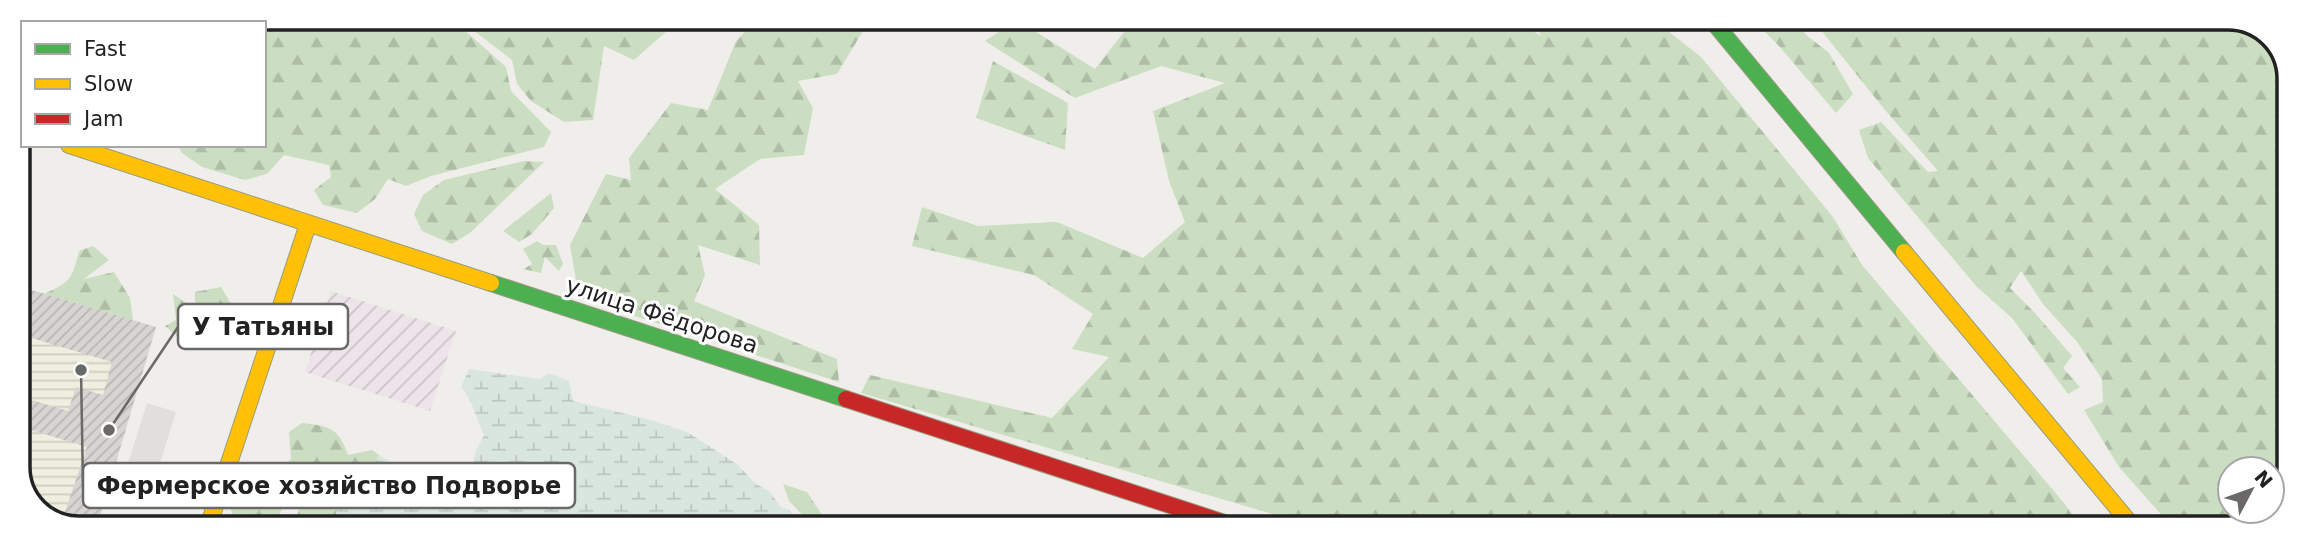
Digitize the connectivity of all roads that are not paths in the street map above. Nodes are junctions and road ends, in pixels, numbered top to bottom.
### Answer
1 (1720, 30) edge
2 (75, 147) edge
3 (308, 224) junction
4 (212, 516) edge
5 (1203, 516) edge
6 (2124, 516) edge

1 - 6 street
2 - 3 street, улица Фёдорова
3 - 4 street
3 - 5 street, улица Фёдорова

